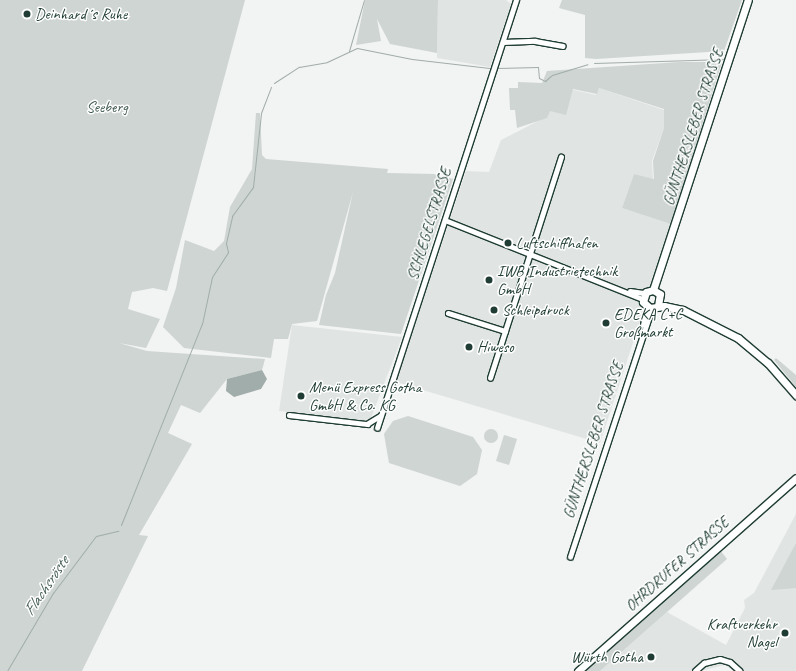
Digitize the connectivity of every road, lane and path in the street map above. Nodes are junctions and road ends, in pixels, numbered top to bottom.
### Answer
1 (516, 0) edge
2 (748, 0) edge
3 (503, 42) junction
4 (563, 46) dead end
5 (561, 157) dead end
6 (446, 220) junction
7 (530, 254) junction
8 (655, 291) junction
9 (644, 296) junction
10 (655, 305) junction
11 (448, 313) dead end
12 (505, 331) junction
13 (490, 378) dead end
14 (796, 396) edge
15 (289, 415) dead end
16 (381, 415) junction
17 (377, 428) dead end
18 (796, 478) edge
19 (570, 557) dead end
20 (578, 671) edge
21 (695, 671) edge
22 (740, 671) edge

1 - 3 street, SCHLEGELSTRASSE
2 - 8 main road, GÜNTHERSLEBER STRASSE
3 - 4 street
3 - 6 street, SCHLEGELSTRASSE
5 - 7 street
6 - 7 street
6 - 16 street, SCHLEGELSTRASSE
7 - 9 street
7 - 12 street
8 - 9 main road
8 - 10 main road
9 - 10 main road
10 - 14 main road
10 - 19 street, GÜNTHERSLEBER STRASSE
11 - 12 street
12 - 13 street
15 - 16 street
16 - 17 street, SCHLEGELSTRASSE
18 - 20 main road, OHRDRUFER STRASSE
21 - 22 street

